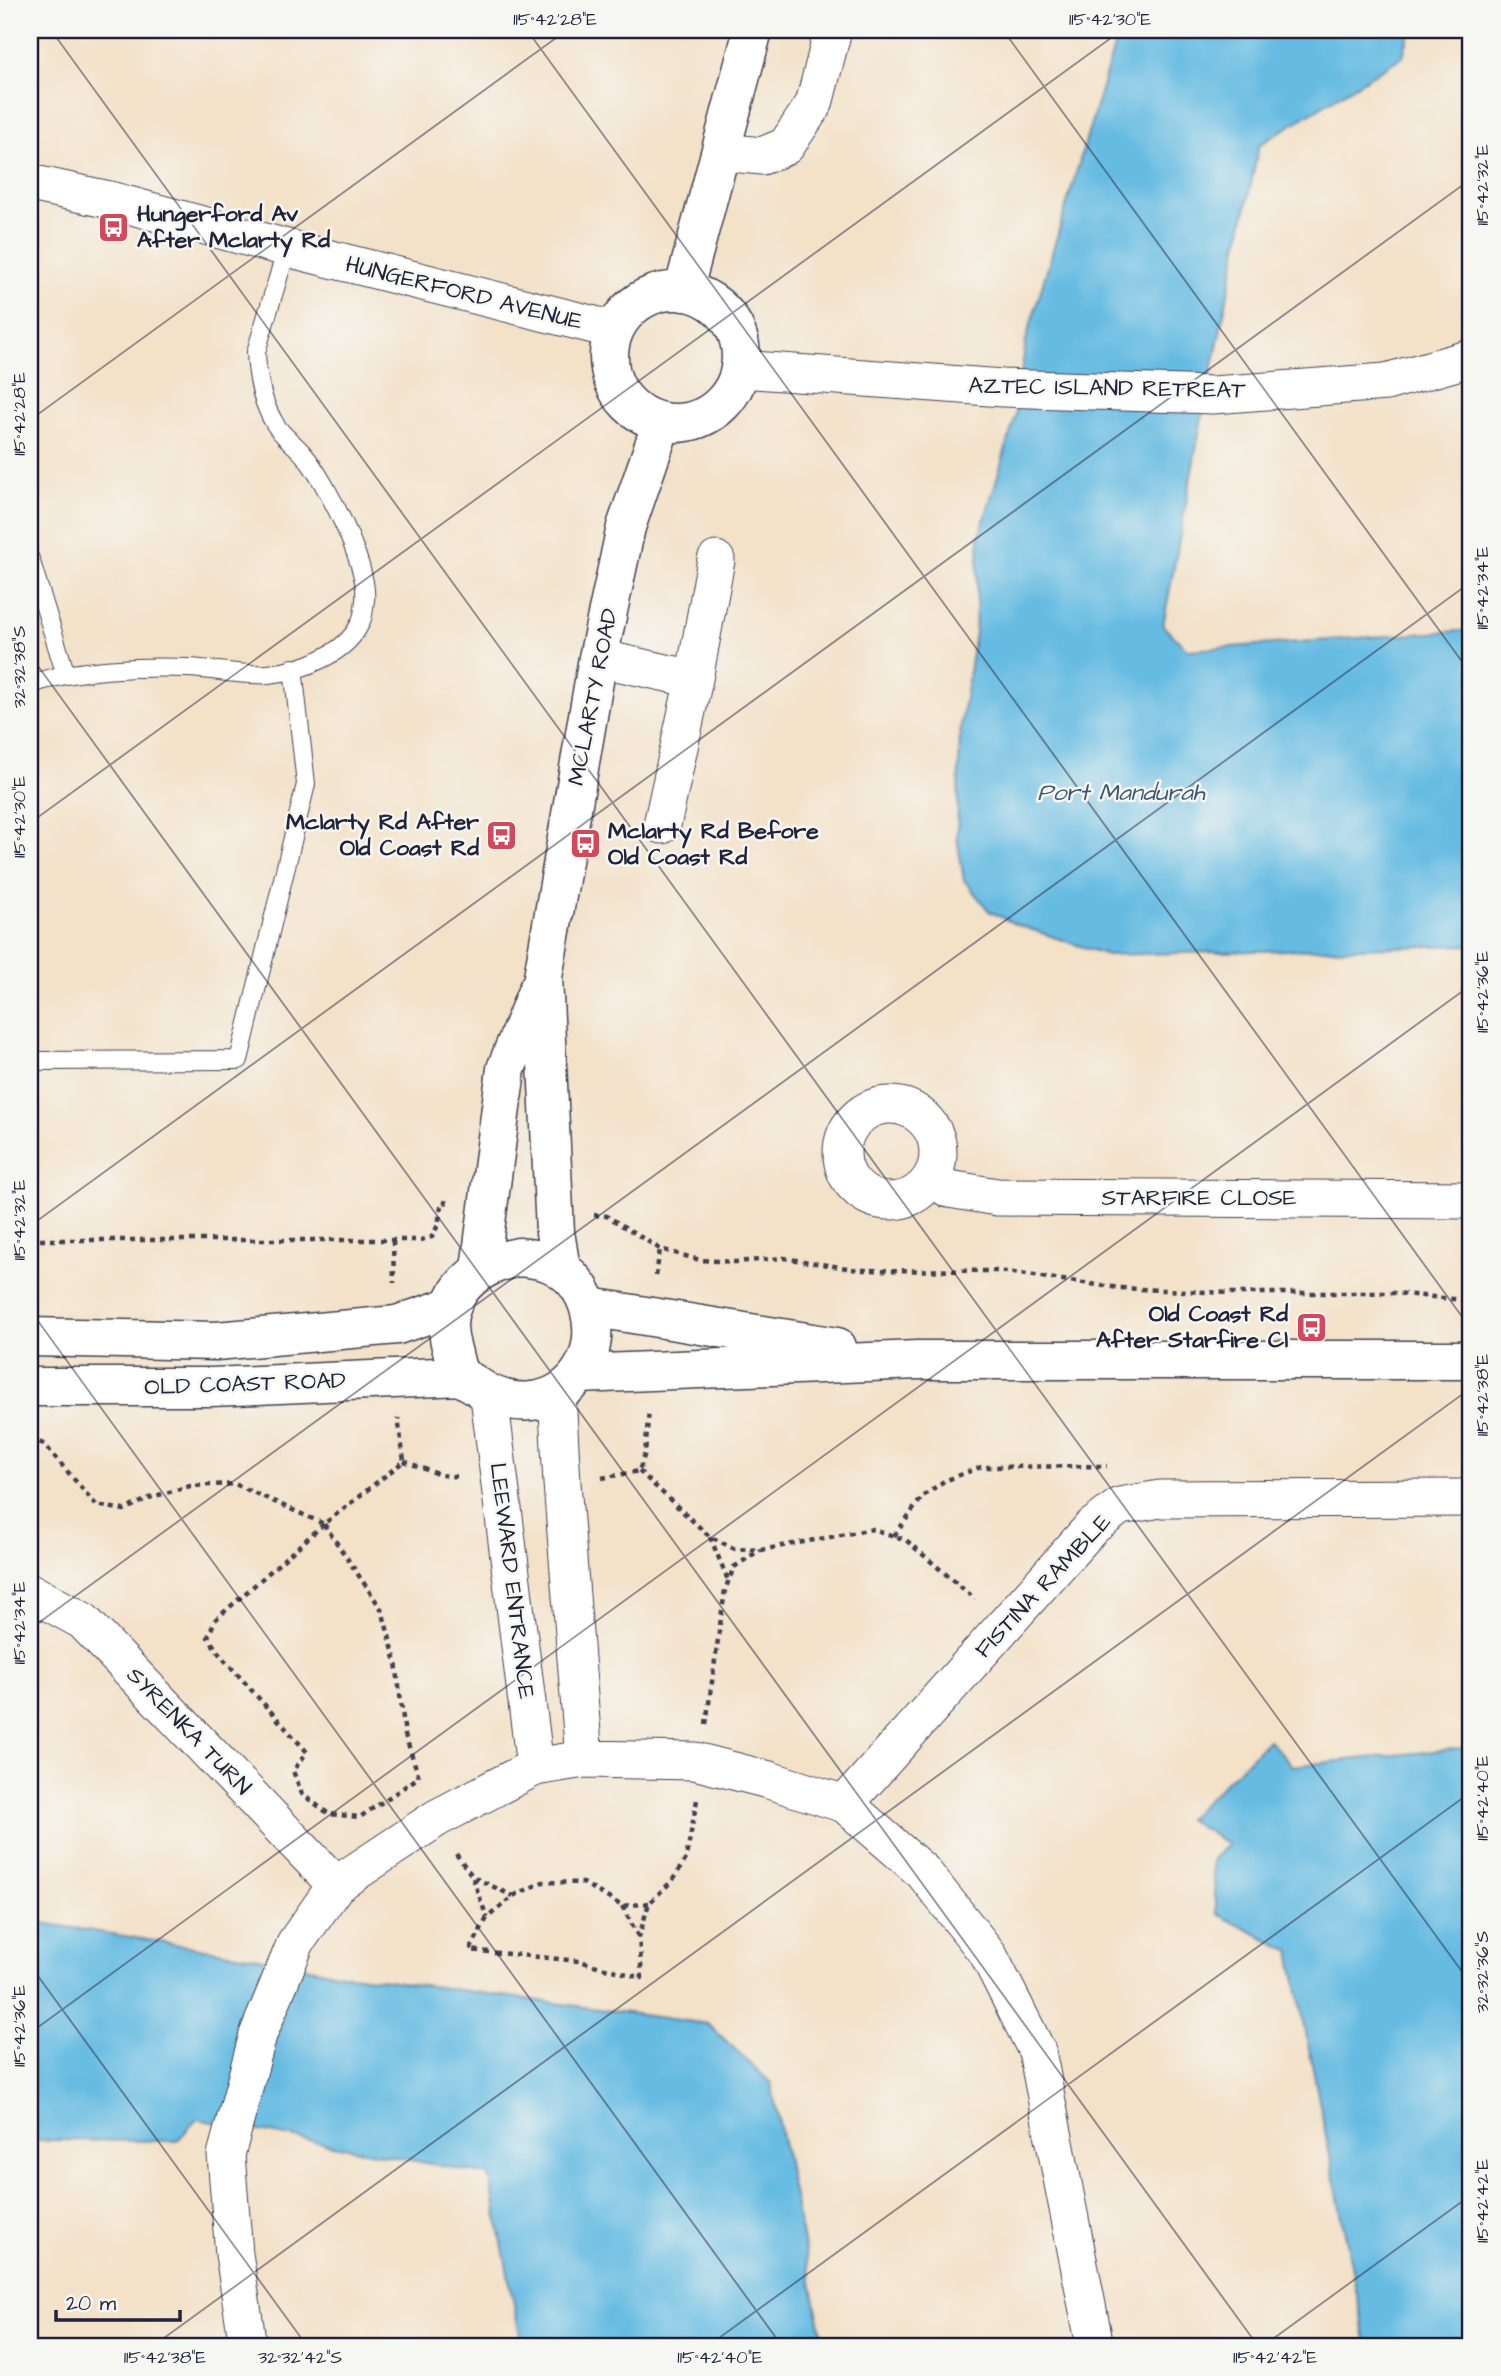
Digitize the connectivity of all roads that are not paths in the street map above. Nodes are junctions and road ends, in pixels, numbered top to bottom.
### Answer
1 (752, 30) edge
2 (833, 30) edge
3 (722, 152) junction
4 (30, 183) edge
5 (286, 248) junction
6 (683, 292) junction
7 (614, 330) junction
8 (1471, 358) edge
9 (740, 369) junction
10 (662, 422) junction
11 (30, 559) edge
12 (716, 560) dead end
13 (598, 658) junction
14 (293, 668) junction
15 (66, 675) junction
16 (694, 679) junction
17 (30, 685) edge
18 (662, 825) dead end
19 (543, 976) junction
20 (30, 1061) edge
21 (931, 1178) dead end
22 (1471, 1200) edge
23 (480, 1269) junction
24 (561, 1269) junction
25 (452, 1306) junction
26 (590, 1307) junction
27 (30, 1337) edge
28 (918, 1360) junction
29 (1471, 1360) edge
30 (568, 1383) junction
31 (475, 1386) junction
32 (30, 1387) edge
33 (1471, 1499) edge
34 (30, 1592) edge
35 (584, 1759) junction
36 (535, 1767) junction
37 (845, 1804) junction
38 (336, 1885) junction
39 (248, 2346) edge
40 (1096, 2346) edge

1 - 3 main road
2 - 3 street
3 - 6 main road
4 - 5 street, HUNGERFORD AVENUE
5 - 7 street, HUNGERFORD AVENUE
5 - 14 lane
6 - 7 main road
6 - 9 main road
7 - 10 main road
8 - 9 street, AZTEC ISLAND RETREAT
9 - 10 main road
10 - 13 main road, MCLARTY ROAD
11 - 15 lane
12 - 16 street
13 - 16 street
13 - 19 main road, MCLARTY ROAD
14 - 15 lane
14 - 20 lane
15 - 17 lane
16 - 18 street
19 - 23 main road, MCLARTY ROAD
19 - 24 main road, MCLARTY ROAD
21 - 22 street, STARFIRE CLOSE
23 - 24 main road
23 - 25 main road
24 - 26 main road
25 - 27 main road, OLD COAST ROAD
25 - 31 main road
26 - 28 main road, OLD COAST ROAD
26 - 30 main road
28 - 29 main road, OLD COAST ROAD
28 - 30 main road, OLD COAST ROAD
30 - 31 main road, OLD COAST ROAD
30 - 35 street
31 - 32 main road, OLD COAST ROAD
31 - 36 street, LEEWARD ENTRANCE
33 - 37 street, FISTINA RAMBLE
34 - 38 street, SYRENKA TURN
35 - 36 street
35 - 37 street
36 - 38 street
37 - 40 street
38 - 39 street

